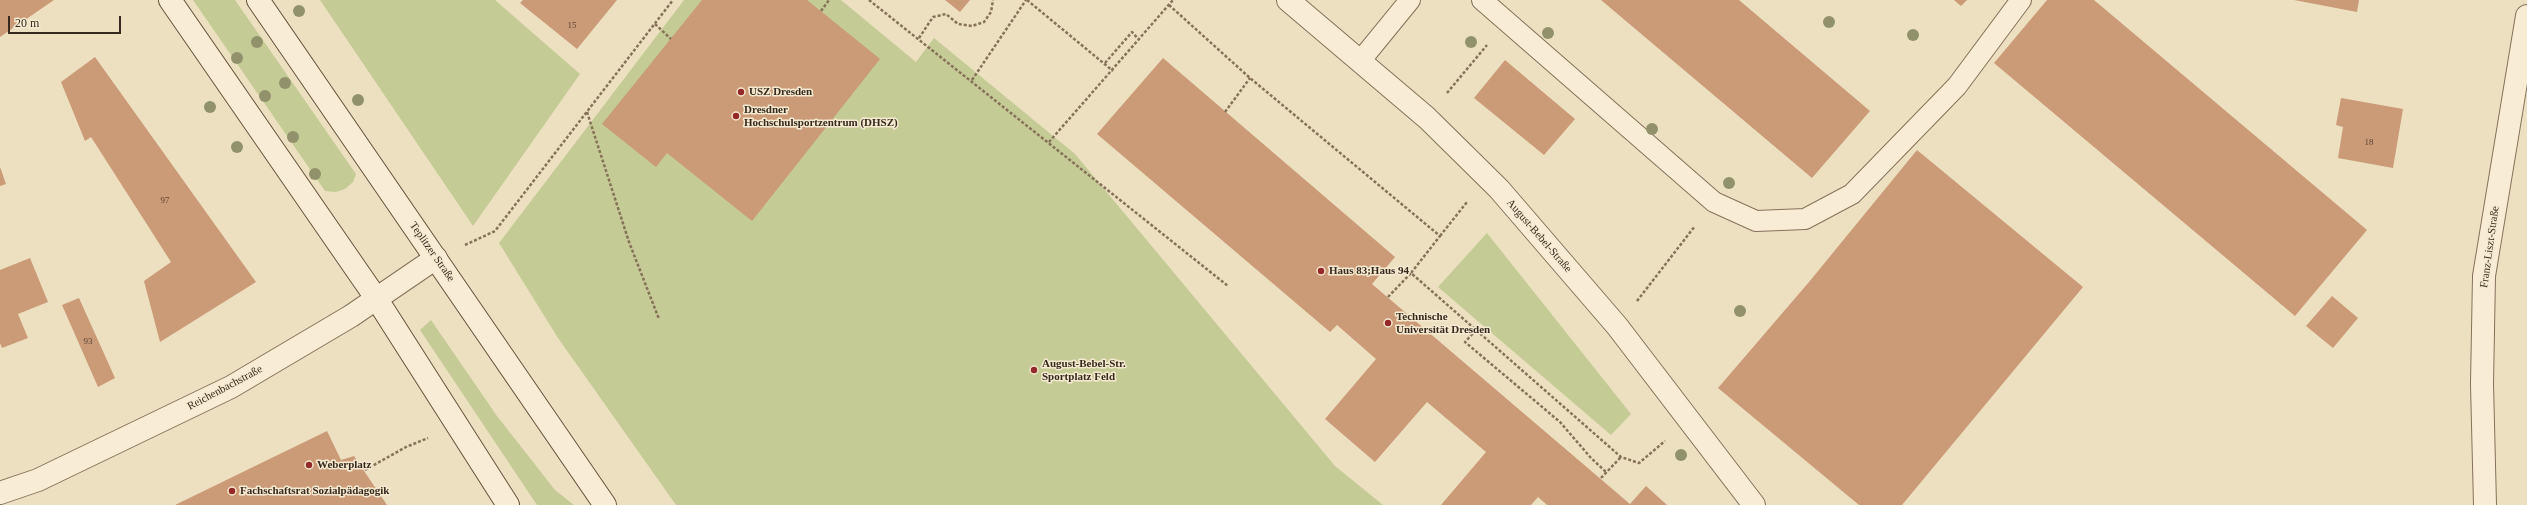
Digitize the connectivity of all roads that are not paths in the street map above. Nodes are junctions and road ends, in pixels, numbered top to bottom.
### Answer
1 (170, 0) edge
2 (258, 0) edge
3 (1288, 0) edge
4 (1410, 0) edge
5 (1482, 0) edge
6 (2021, 0) edge
7 (2527, 16) edge
8 (1361, 60) junction
9 (436, 258) junction
10 (376, 298) junction
11 (0, 493) edge
12 (508, 505) edge
13 (604, 505) edge
14 (1754, 505) edge
15 (2485, 505) edge

1 - 10 street
2 - 9 street, Teplitzer Straße
3 - 8 street, August-Bebel-Straße
4 - 8 lane
5 - 6 lane
7 - 15 street, Franz-Liszt-Straße
8 - 14 street, August-Bebel-Straße
9 - 10 street, Reichenbachstraße
9 - 13 street, Teplitzer Straße
10 - 11 street, Reichenbachstraße
10 - 12 street

